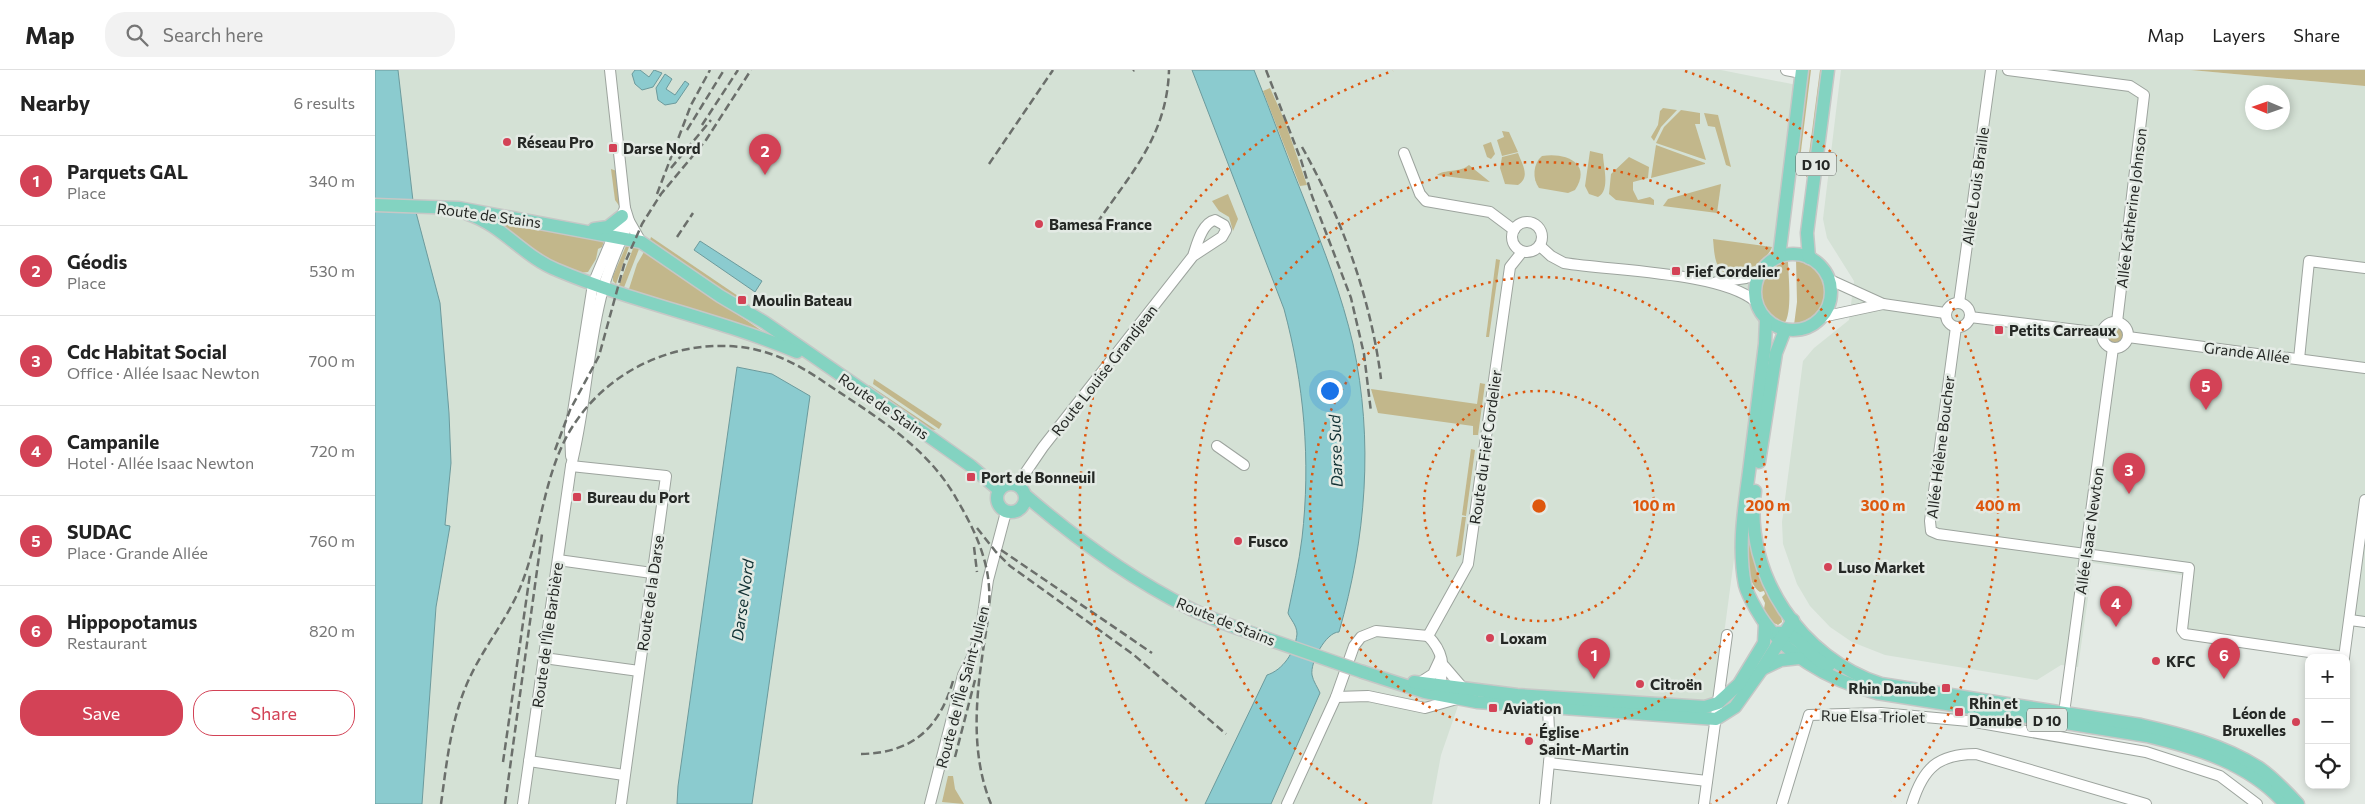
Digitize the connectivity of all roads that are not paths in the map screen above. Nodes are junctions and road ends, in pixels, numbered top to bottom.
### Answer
1 (610, 70) edge
2 (1786, 70) edge
3 (1828, 70) edge
4 (1991, 70) edge
5 (2008, 70) edge
6 (1801, 72) edge
7 (1403, 153) dead end
8 (375, 205) edge
9 (426, 206) junction
10 (625, 215) junction
11 (588, 230) junction
12 (1514, 230) junction
13 (618, 236) junction
14 (641, 242) junction
15 (1540, 246) junction
16 (1522, 252) junction
17 (1193, 256) dead end
18 (1779, 256) junction
19 (1809, 258) junction
20 (2365, 268) edge
21 (1760, 272) junction
22 (1828, 279) junction
23 (1717, 283) junction
24 (598, 285) junction
25 (1755, 302) junction
26 (1959, 303) junction
27 (1883, 304) junction
28 (1945, 313) junction
29 (1822, 317) junction
30 (1970, 317) junction
31 (1766, 320) junction
32 (2117, 322) junction
33 (1956, 328) junction
34 (1785, 330) junction
35 (2102, 333) junction
36 (2128, 337) junction
37 (2113, 348) junction
38 (2299, 359) junction
39 (816, 360) junction
40 (2365, 368) edge
41 (1217, 446) dead end
42 (1244, 465) dead end
43 (571, 466) junction
44 (999, 490) junction
45 (1021, 496) junction
46 (2365, 500) edge
47 (1006, 512) junction
48 (2086, 553) junction
49 (558, 560) junction
50 (652, 573) junction
51 (1793, 620) junction
52 (2350, 620) junction
53 (2365, 622) edge
54 (1765, 624) junction
55 (1727, 635) dead end
56 (1428, 636) junction
57 (1780, 636) junction
58 (1764, 643) junction
59 (2323, 654) edge
60 (2344, 654) edge
61 (544, 658) junction
62 (1799, 658) junction
63 (1442, 662) junction
64 (1762, 669) junction
65 (1845, 669) junction
66 (639, 671) junction
67 (1439, 685) junction
68 (1462, 687) junction
69 (1422, 688) junction
70 (1336, 697) junction
71 (1457, 699) junction
72 (1549, 702) junction
73 (1718, 703) junction
74 (2064, 713) junction
75 (1716, 719) junction
76 (529, 761) junction
77 (1549, 763) junction
78 (624, 775) junction
79 (1707, 782) junction
80 (523, 804) edge
81 (621, 804) edge
82 (930, 804) edge
83 (1287, 804) edge
84 (1545, 804) edge
85 (1704, 804) edge
86 (1782, 804) edge
87 (1912, 804) edge
88 (2146, 804) edge
89 (2257, 804) edge
90 (2285, 804) edge
91 (2297, 804) edge

1 - 10 street
2 - 6 street
3 - 19 main road, D 10
4 - 26 street, Allée Louis Braille
5 - 32 street, Allée Katherine Johnson
6 - 18 main road, D 10
7 - 12 street
8 - 9 main road
9 - 11 main road, Route de Stains
9 - 24 main road, Route de Stains
10 - 11 main road
10 - 13 street, Route de l'Île Barbière
10 - 14 street
11 - 13 main road, Route de Stains
12 - 15 street
12 - 16 street
13 - 14 main road, Route de Stains
13 - 24 street, Route de l'Île Barbière
14 - 39 main road, Route de Stains
15 - 16 street
15 - 23 street
16 - 56 street, Route du Fief Cordelier
17 - 45 street, Route Louise Grandjean
18 - 19 main road
18 - 21 main road
19 - 22 main road
20 - 38 street
21 - 23 street
21 - 25 main road
22 - 27 street
22 - 29 main road
23 - 25 street
24 - 39 main road, Route de Stains
24 - 43 street, Route de l'Île Barbière
25 - 31 main road
26 - 28 street
26 - 30 street
27 - 28 street
27 - 29 street
28 - 33 street
29 - 34 main road
30 - 33 street
30 - 35 street
31 - 34 main road
31 - 54 main road, D 10
32 - 35 street
32 - 36 street
33 - 48 street, Allée Hélène Boucher
34 - 51 main road, D 10
35 - 37 street
36 - 37 street
36 - 38 street, Grande Allée
37 - 48 street, Allée Isaac Newton
38 - 40 street, Grande Allée
39 - 44 main road, Route de Stains
41 - 42 street
43 - 49 street, Route de l'Île Barbière
43 - 50 street, Route de la Darse
44 - 45 main road
44 - 47 main road
45 - 47 main road
45 - 69 main road, Route de Stains, bridge
46 - 52 street
47 - 82 street, Route de l'Île Saint-Julien
48 - 59 street
48 - 74 street, Allée Isaac Newton
49 - 50 street
49 - 61 street, Route de l'Île Barbière
50 - 66 street, Route de la Darse
51 - 57 main road
51 - 65 main road, D 10
52 - 53 street
52 - 60 street
54 - 57 main road, D 10
54 - 58 main road
55 - 73 street
56 - 63 street
56 - 70 street
57 - 58 main road
57 - 62 main road, D 10
57 - 64 main road
57 - 65 main road
58 - 73 main road
61 - 66 street
61 - 76 street, Route de l'Île Barbière
62 - 64 main road
62 - 90 main road, D 10
63 - 67 street
63 - 68 street
63 - 69 street
64 - 75 main road
65 - 74 main road, D 10
66 - 78 street, Route de la Darse
67 - 68 main road
67 - 69 main road
68 - 72 main road
69 - 71 main road
70 - 71 street
70 - 83 street
71 - 72 main road
72 - 73 main road
72 - 75 main road
72 - 77 street
73 - 75 street
74 - 91 main road, D 10
75 - 79 street
76 - 78 street
76 - 80 street, Route de l'Île Barbière
77 - 79 street
77 - 84 street
78 - 81 street, Route de la Darse
79 - 85 street
86 - 89 street, Rue Elsa Triolet
87 - 88 street

